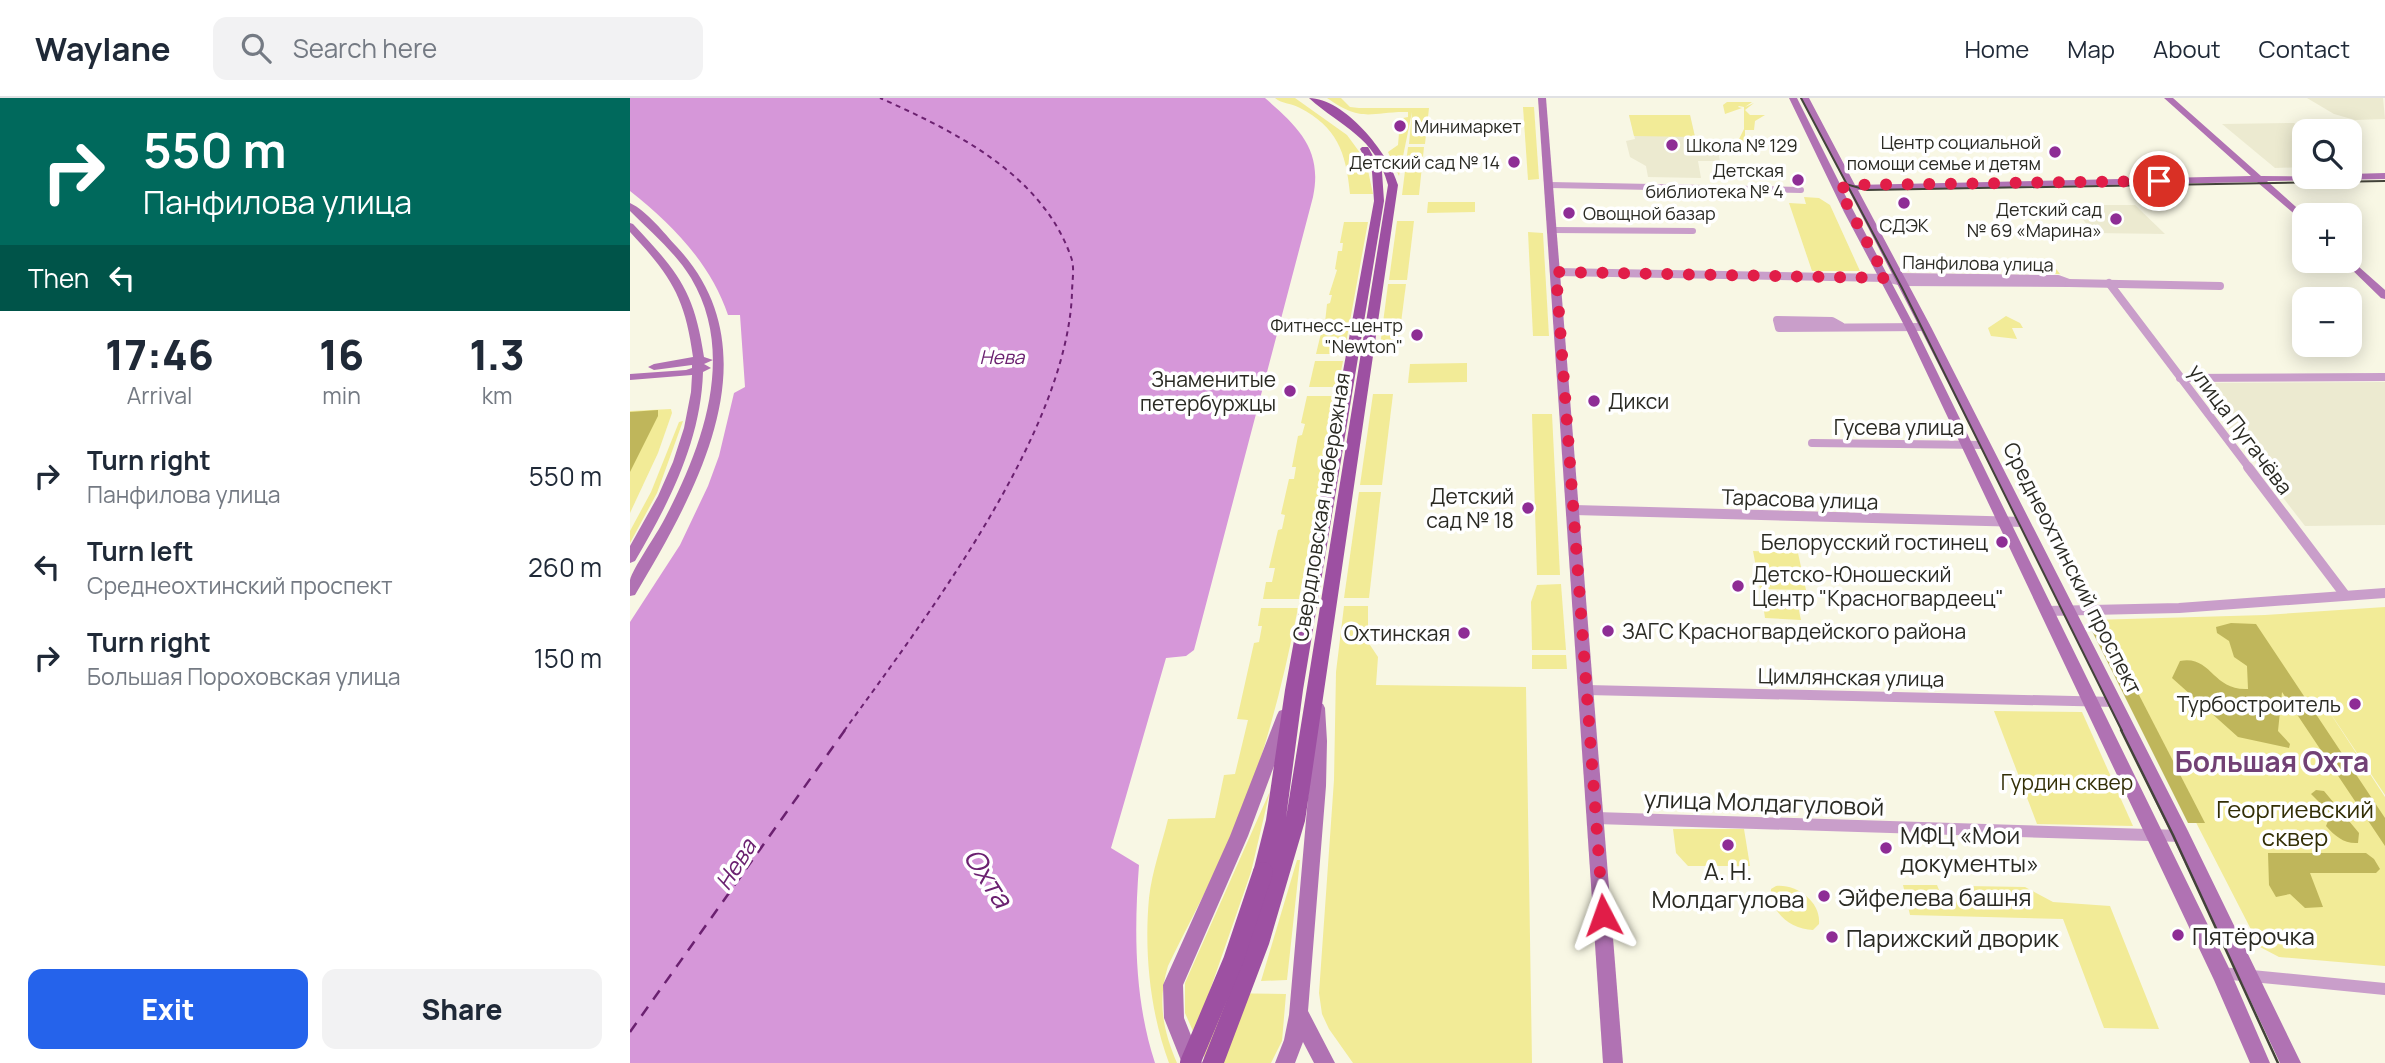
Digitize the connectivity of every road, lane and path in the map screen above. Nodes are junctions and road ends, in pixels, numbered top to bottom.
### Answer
1 (1303, 98) edge
2 (1313, 98) edge
3 (1542, 98) edge
4 (1793, 98) edge
5 (1805, 98) edge
6 (2168, 98) edge
7 (2176, 98) edge
8 (2385, 176) edge
9 (2268, 182) junction
10 (2385, 183) edge
11 (1550, 185) junction
12 (1839, 189) junction
13 (1852, 189) junction
14 (1801, 190) dead end
15 (2294, 203) edge
16 (630, 206) edge
17 (2292, 207) edge
18 (630, 226) edge
19 (1553, 230) junction
20 (1693, 231) dead end
21 (2362, 264) edge
22 (1556, 272) junction
23 (2361, 273) edge
24 (1886, 278) junction
25 (1902, 279) junction
26 (2109, 283) junction
27 (2220, 286) dead end
28 (2385, 286) edge
29 (2385, 296) edge
30 (1841, 326) junction
31 (1910, 327) junction
32 (1927, 327) junction
33 (719, 361) junction
34 (699, 365) junction
35 (630, 369) edge
36 (630, 377) edge
37 (2385, 377) edge
38 (2180, 378) junction
39 (1812, 443) dead end
40 (1986, 444) junction
41 (1967, 445) junction
42 (1574, 510) junction
43 (2004, 522) junction
44 (2024, 522) junction
45 (630, 558) edge
46 (630, 591) edge
47 (2385, 593) edge
48 (2345, 595) junction
49 (2047, 611) junction
50 (2069, 611) junction
51 (1294, 690) junction
52 (1587, 690) junction
53 (1315, 700) junction
54 (2090, 702) junction
55 (2115, 702) junction
56 (1596, 818) junction
57 (2154, 835) junction
58 (2182, 836) junction
59 (1273, 872) junction
60 (2221, 973) junction
61 (2251, 976) junction
62 (2385, 989) edge
63 (1299, 1013) junction
64 (1191, 1063) edge
65 (1213, 1063) edge
66 (1286, 1063) edge
67 (1325, 1063) edge
68 (1613, 1063) edge
69 (2260, 1063) edge
70 (2291, 1063) edge

1 - 51 main road, Свердловская набережная
2 - 53 main road, Свердловская набережная
3 - 11 main road
4 - 12 main road, Среднеохтинский проспект
5 - 13 main road, Среднеохтинский проспект
6 - 9 main road
7 - 9 main road
8 - 9 main road
9 - 10 main road
9 - 13 main road
9 - 15 main road
9 - 17 main road
11 - 14 street
11 - 19 main road
12 - 13 main road
12 - 24 main road, Среднеохтинский проспект
13 - 25 main road, Среднеохтинский проспект
16 - 33 main road
18 - 34 main road
19 - 20 street
19 - 22 main road
21 - 28 main road
22 - 24 street, Панфилова улица
22 - 42 main road
23 - 29 main road
24 - 25 street, Панфилова улица
24 - 31 main road, Среднеохтинский проспект
25 - 26 street, Панфилова улица
25 - 32 main road, Среднеохтинский проспект
26 - 27 street, Панфилова улица
26 - 38 street, улица Пугачёва
30 - 30 street
30 - 31 street
31 - 32 street
31 - 41 main road, Среднеохтинский проспект
32 - 40 main road, Среднеохтинский проспект
33 - 34 main road
33 - 46 main road
34 - 35 main road
34 - 36 main road
34 - 45 main road
37 - 38 street
38 - 48 street, улица Пугачёва
39 - 41 street, Гусева улица
40 - 41 street, Гусева улица
40 - 44 main road, Среднеохтинский проспект
41 - 43 main road, Среднеохтинский проспект
42 - 43 street, Тарасова улица
42 - 52 main road
43 - 44 street, Тарасова улица
43 - 49 main road, Среднеохтинский проспект
44 - 50 main road, Среднеохтинский проспект
47 - 48 street
48 - 50 street
49 - 50 street
49 - 54 main road, Среднеохтинский проспект
50 - 55 main road, Среднеохтинский проспект
51 - 59 main road, Свердловская набережная
51 - 64 main road
52 - 54 street, Цимлянская улица
52 - 56 main road
53 - 59 main road, Свердловская набережная
53 - 63 main road
54 - 55 street, Цимлянская улица
54 - 57 main road, Среднеохтинский проспект
55 - 58 main road, Среднеохтинский проспект
56 - 57 street, улица Молдагуловой
56 - 68 main road
57 - 58 street, улица Молдагуловой
57 - 60 main road, Среднеохтинский проспект
58 - 61 main road, Среднеохтинский проспект
59 - 64 main road, bridge
59 - 65 main road
60 - 61 street
60 - 69 main road, Среднеохтинский проспект
61 - 62 street
61 - 70 main road, Среднеохтинский проспект
63 - 66 main road
63 - 67 main road

